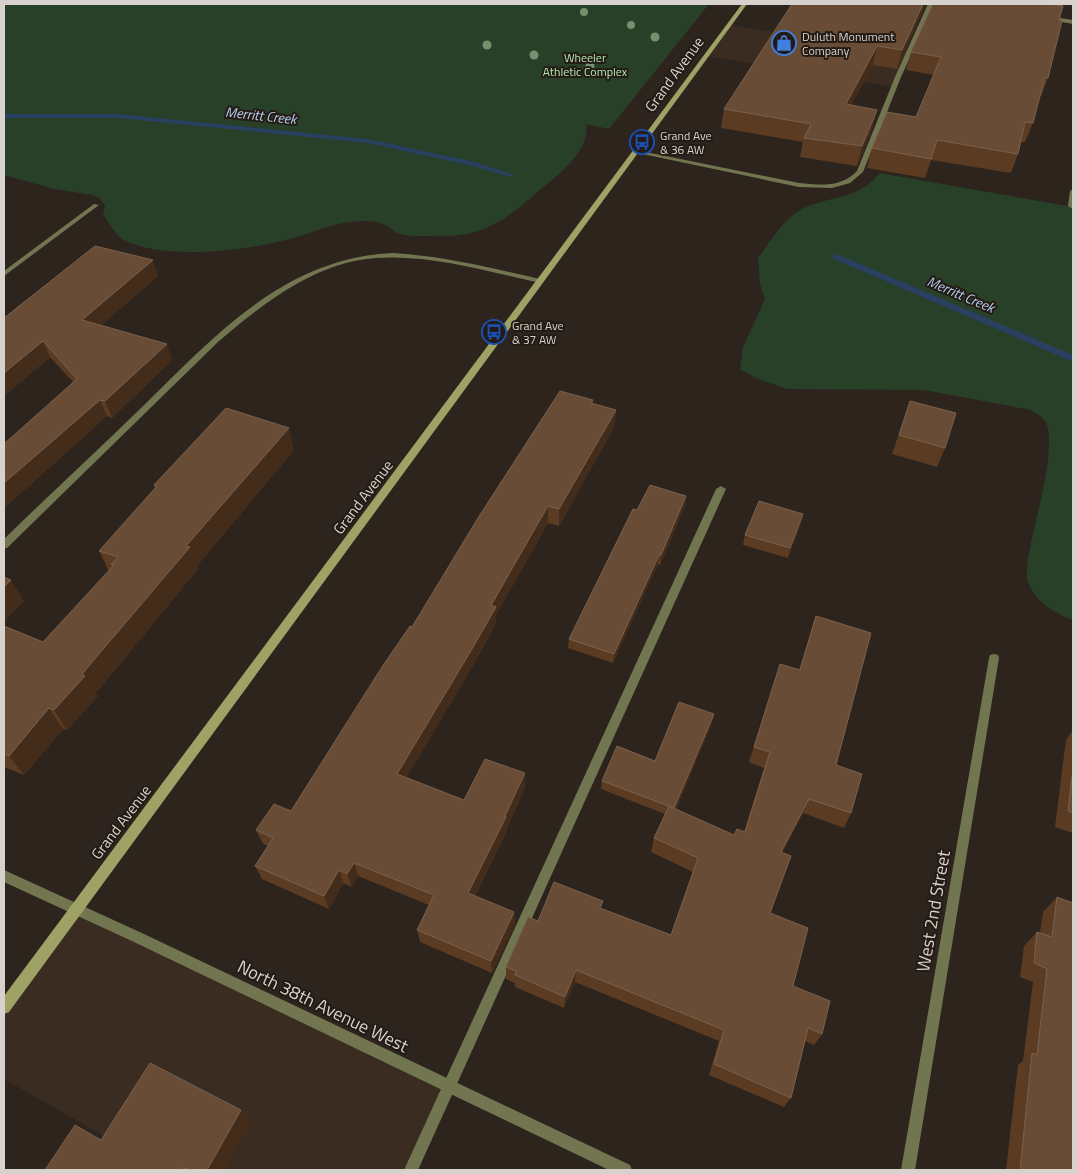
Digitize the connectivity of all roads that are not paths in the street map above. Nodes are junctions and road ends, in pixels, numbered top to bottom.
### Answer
1 (744, 4) edge
2 (931, 4) edge
3 (1044, 18) edge
4 (1073, 22) edge
5 (636, 152) junction
6 (1073, 191) edge
7 (96, 205) dead end
8 (1070, 206) dead end
9 (4, 274) edge
10 (540, 281) junction
11 (720, 489) dead end
12 (4, 545) edge
13 (994, 658) dead end
14 (4, 876) edge
15 (75, 908) junction
16 (4, 1007) edge
17 (448, 1087) junction
18 (411, 1170) edge
19 (625, 1170) edge
20 (908, 1170) edge

1 - 5 main road, Grand Avenue
2 - 5 street
3 - 4 street
5 - 10 main road, Grand Avenue
6 - 8 street
7 - 9 street
10 - 12 street
10 - 15 main road, Grand Avenue
11 - 17 street
13 - 20 street, West 2nd Street
14 - 15 street, North 38th Avenue West
15 - 16 main road, Grand Avenue
15 - 17 street, North 38th Avenue West
17 - 18 street
17 - 19 street, North 38th Avenue West

